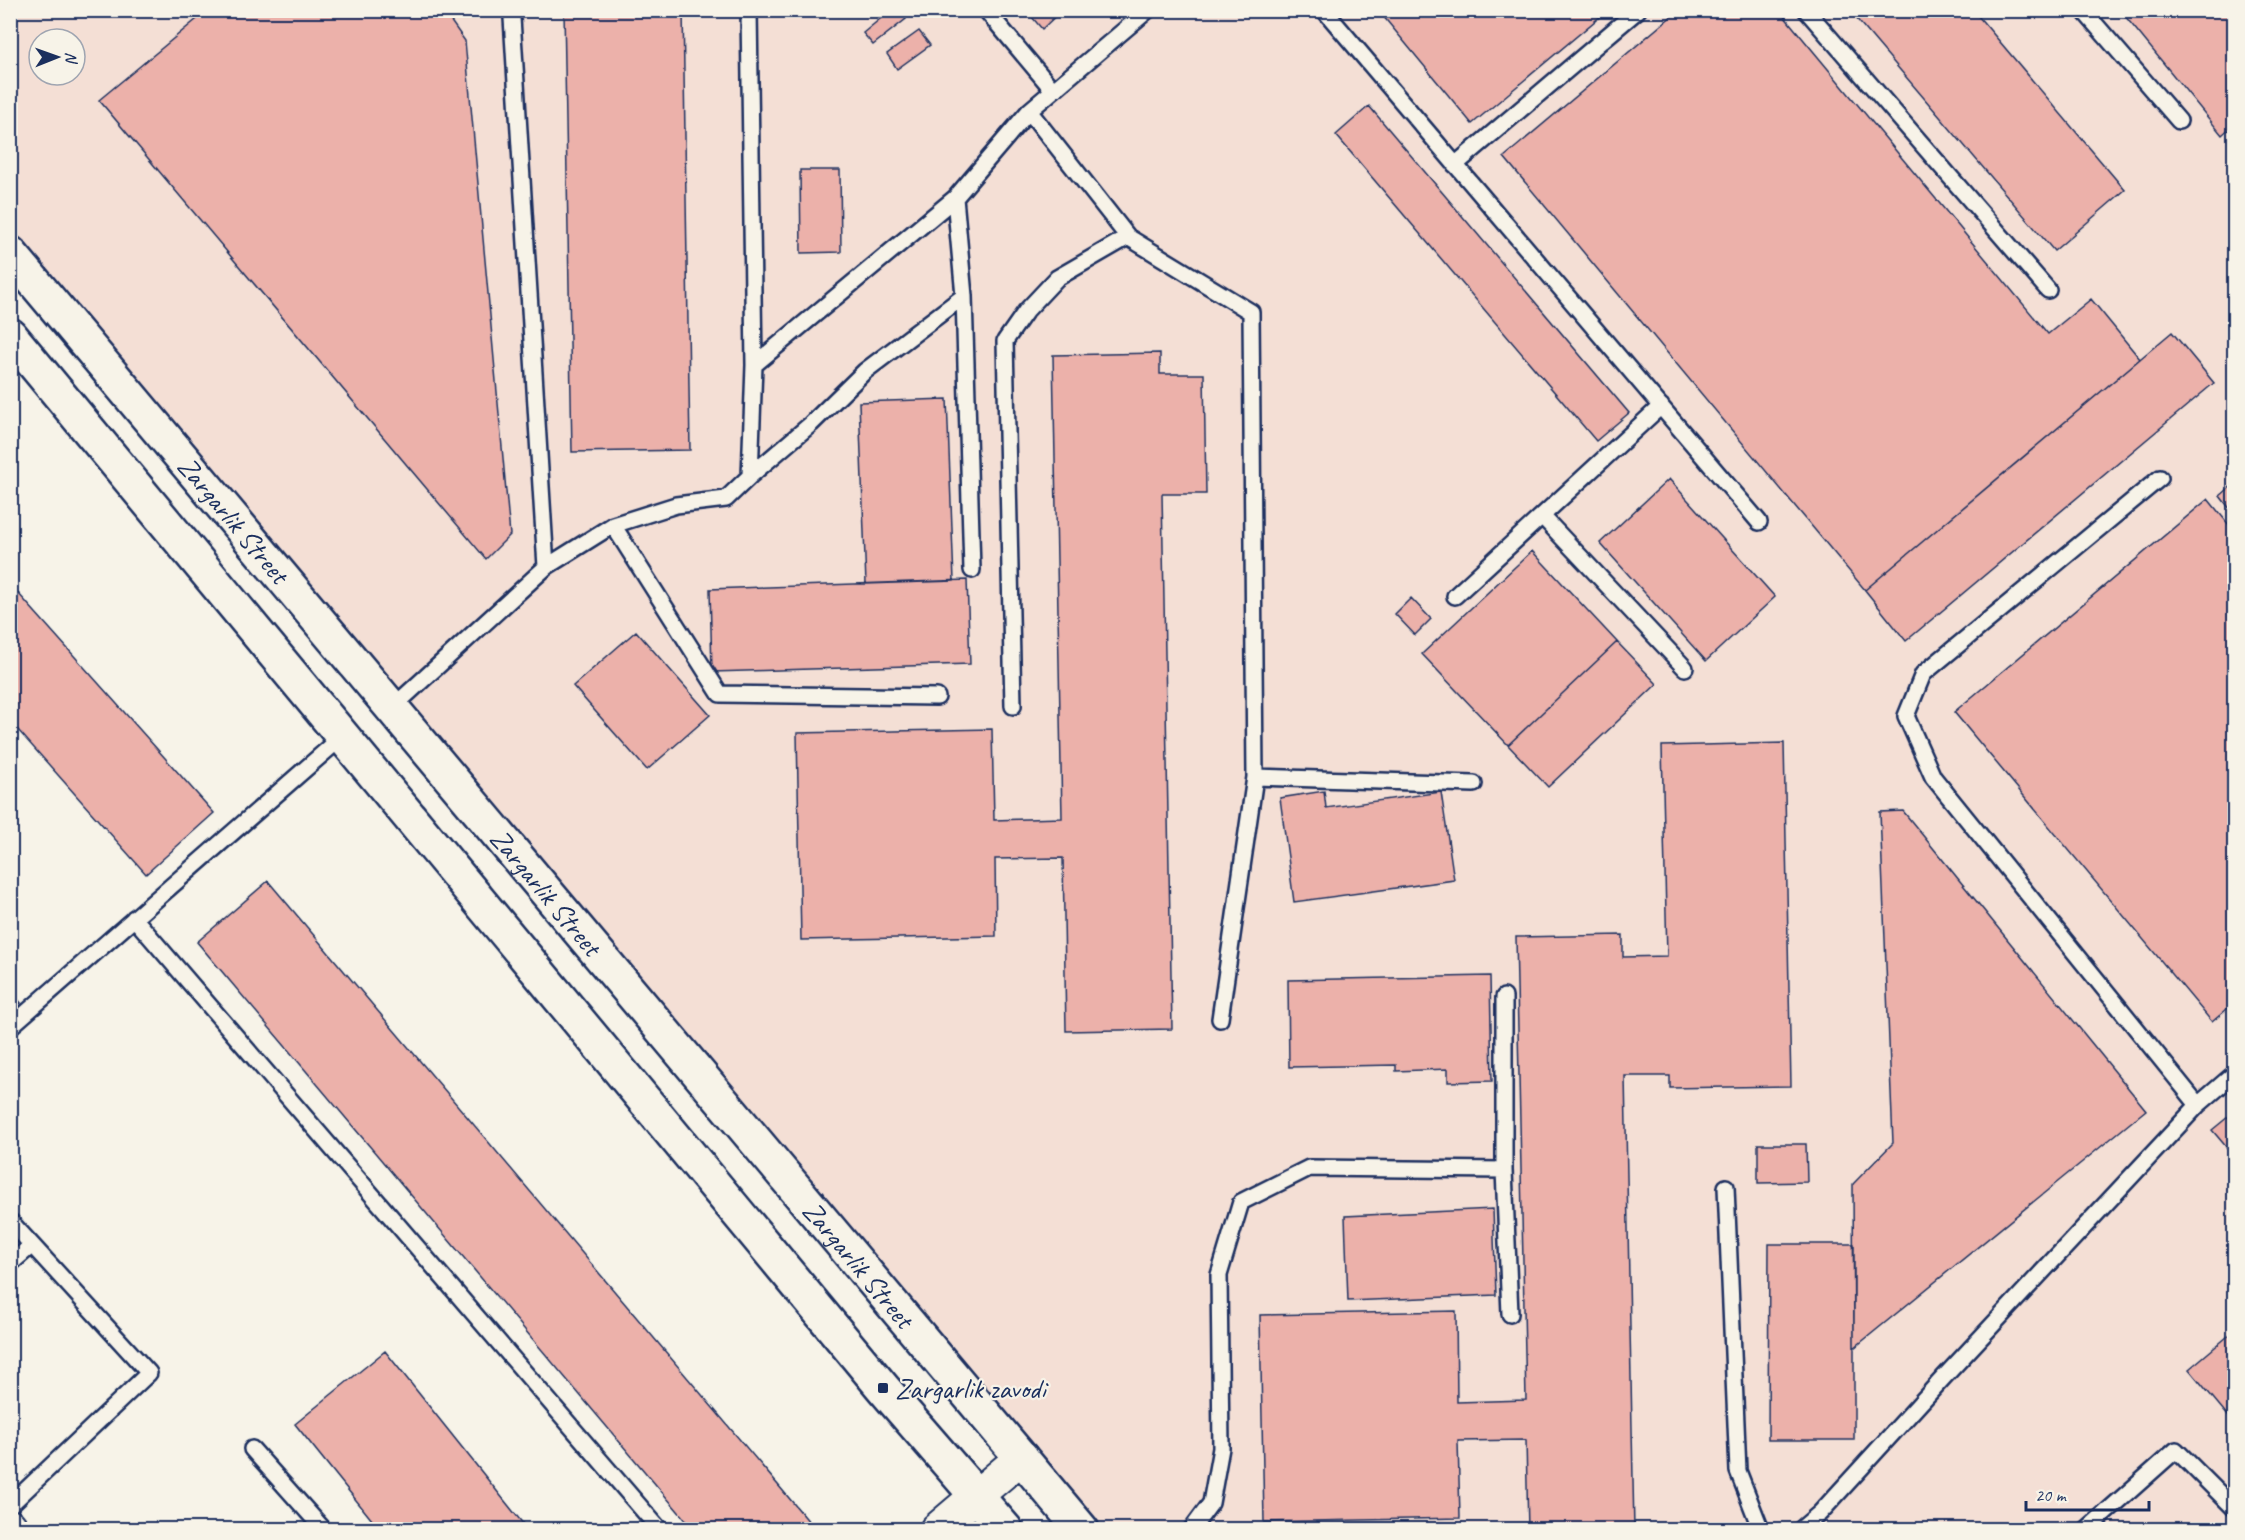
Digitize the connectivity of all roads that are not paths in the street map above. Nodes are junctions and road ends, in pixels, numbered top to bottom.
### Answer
1 (513, 10) edge
2 (749, 10) edge
3 (986, 10) edge
4 (1148, 10) edge
5 (1324, 10) edge
6 (1638, 10) edge
7 (1806, 10) edge
8 (2083, 10) edge
9 (1053, 90) junction
10 (1029, 111) junction
11 (2179, 121) dead end
12 (1455, 165) junction
13 (955, 198) junction
14 (1128, 237) junction
15 (10, 253) edge
16 (2048, 290) dead end
17 (964, 296) junction
18 (10, 334) edge
19 (754, 365) junction
20 (1660, 406) junction
21 (750, 476) junction
22 (2160, 478) dead end
23 (1542, 516) junction
24 (1759, 522) dead end
25 (614, 525) junction
26 (546, 567) junction
27 (972, 570) dead end
28 (1455, 596) dead end
29 (1685, 668) dead end
30 (937, 697) dead end
31 (1012, 706) dead end
32 (393, 708) junction
33 (343, 736) junction
34 (1255, 777) junction
35 (1474, 784) dead end
36 (134, 918) junction
37 (1504, 997) dead end
38 (1220, 1019) dead end
39 (10, 1027) edge
40 (2235, 1074) edge
41 (2198, 1105) junction
42 (1504, 1170) junction
43 (1726, 1187) dead end
44 (10, 1221) edge
45 (32, 1245) junction
46 (10, 1264) edge
47 (1510, 1314) dead end
48 (252, 1449) dead end
49 (1022, 1457) junction
50 (976, 1495) junction
51 (10, 1504) edge
52 (2235, 1508) edge
53 (10, 1526) edge
54 (13, 1530) edge
55 (324, 1530) edge
56 (660, 1530) edge
57 (936, 1530) edge
58 (1006, 1530) edge
59 (1082, 1530) edge
60 (1191, 1530) edge
61 (1761, 1530) edge
62 (1800, 1530) edge
63 (2086, 1530) edge

1 - 26 lane
2 - 19 lane
3 - 9 lane
4 - 9 lane
5 - 12 lane
6 - 12 lane
7 - 16 lane
8 - 11 lane
9 - 10 lane
10 - 13 lane
10 - 14 lane
12 - 20 lane
13 - 17 lane
13 - 19 lane
14 - 31 lane
14 - 34 lane
15 - 32 main road, Zargarlik Street
17 - 21 lane
17 - 27 lane
18 - 33 main road, Zargarlik Street
19 - 21 lane
20 - 23 lane
20 - 24 lane
21 - 25 lane
22 - 41 lane
23 - 28 lane
23 - 29 lane
25 - 26 lane
25 - 30 lane
26 - 32 lane
32 - 49 main road, Zargarlik Street
33 - 36 lane
33 - 50 main road, Zargarlik Street
34 - 35 lane
34 - 38 lane
36 - 39 lane
36 - 56 lane
37 - 42 lane
40 - 41 lane
41 - 62 lane
42 - 47 lane
42 - 60 lane
43 - 61 lane
44 - 45 lane
45 - 46 lane
45 - 51 lane
48 - 55 lane
49 - 50 street
49 - 59 main road, Zargarlik Street
50 - 57 street
50 - 58 main road, Zargarlik Street
52 - 63 lane
53 - 54 street

